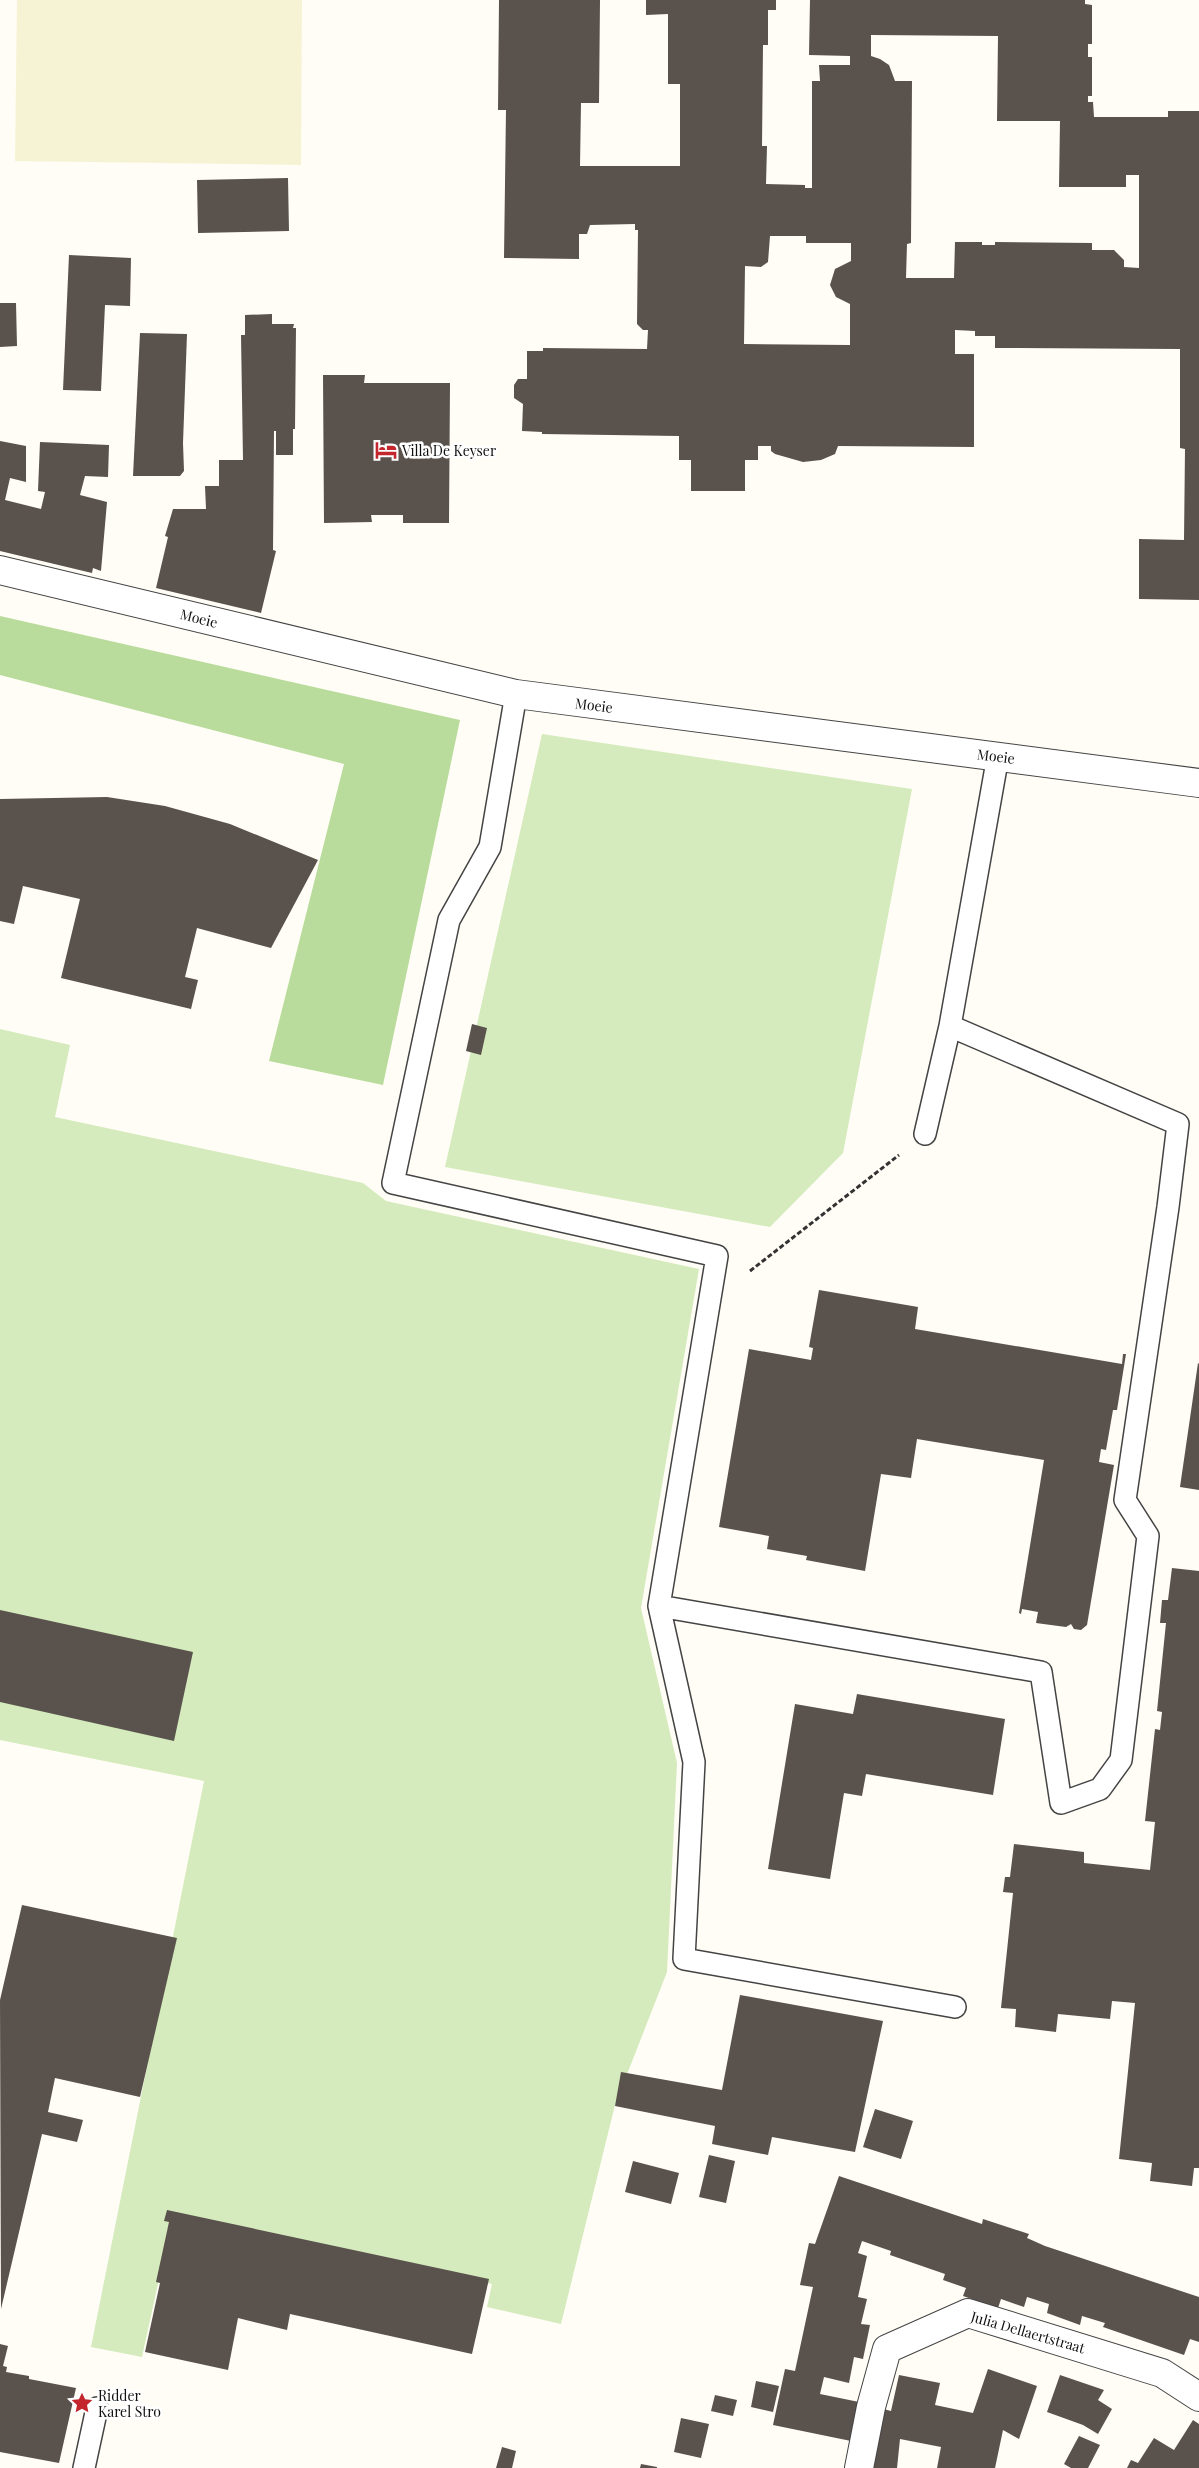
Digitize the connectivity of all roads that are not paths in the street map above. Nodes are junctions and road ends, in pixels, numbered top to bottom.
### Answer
1 (0, 570) edge
2 (516, 694) junction
3 (998, 756) junction
4 (1199, 783) edge
5 (950, 1026) junction
6 (925, 1134) road end
7 (659, 1606) junction
8 (955, 2007) dead end
9 (1199, 2397) edge
10 (97, 2408) dead end
11 (84, 2468) edge
12 (859, 2468) edge

1 - 2 street, Moeie
2 - 3 street, Moeie
2 - 7 lane
3 - 4 street, Moeie
3 - 5 lane
5 - 6 lane
5 - 7 lane
7 - 8 lane
9 - 12 street, Julia Dellaertstraat
10 - 11 lane

